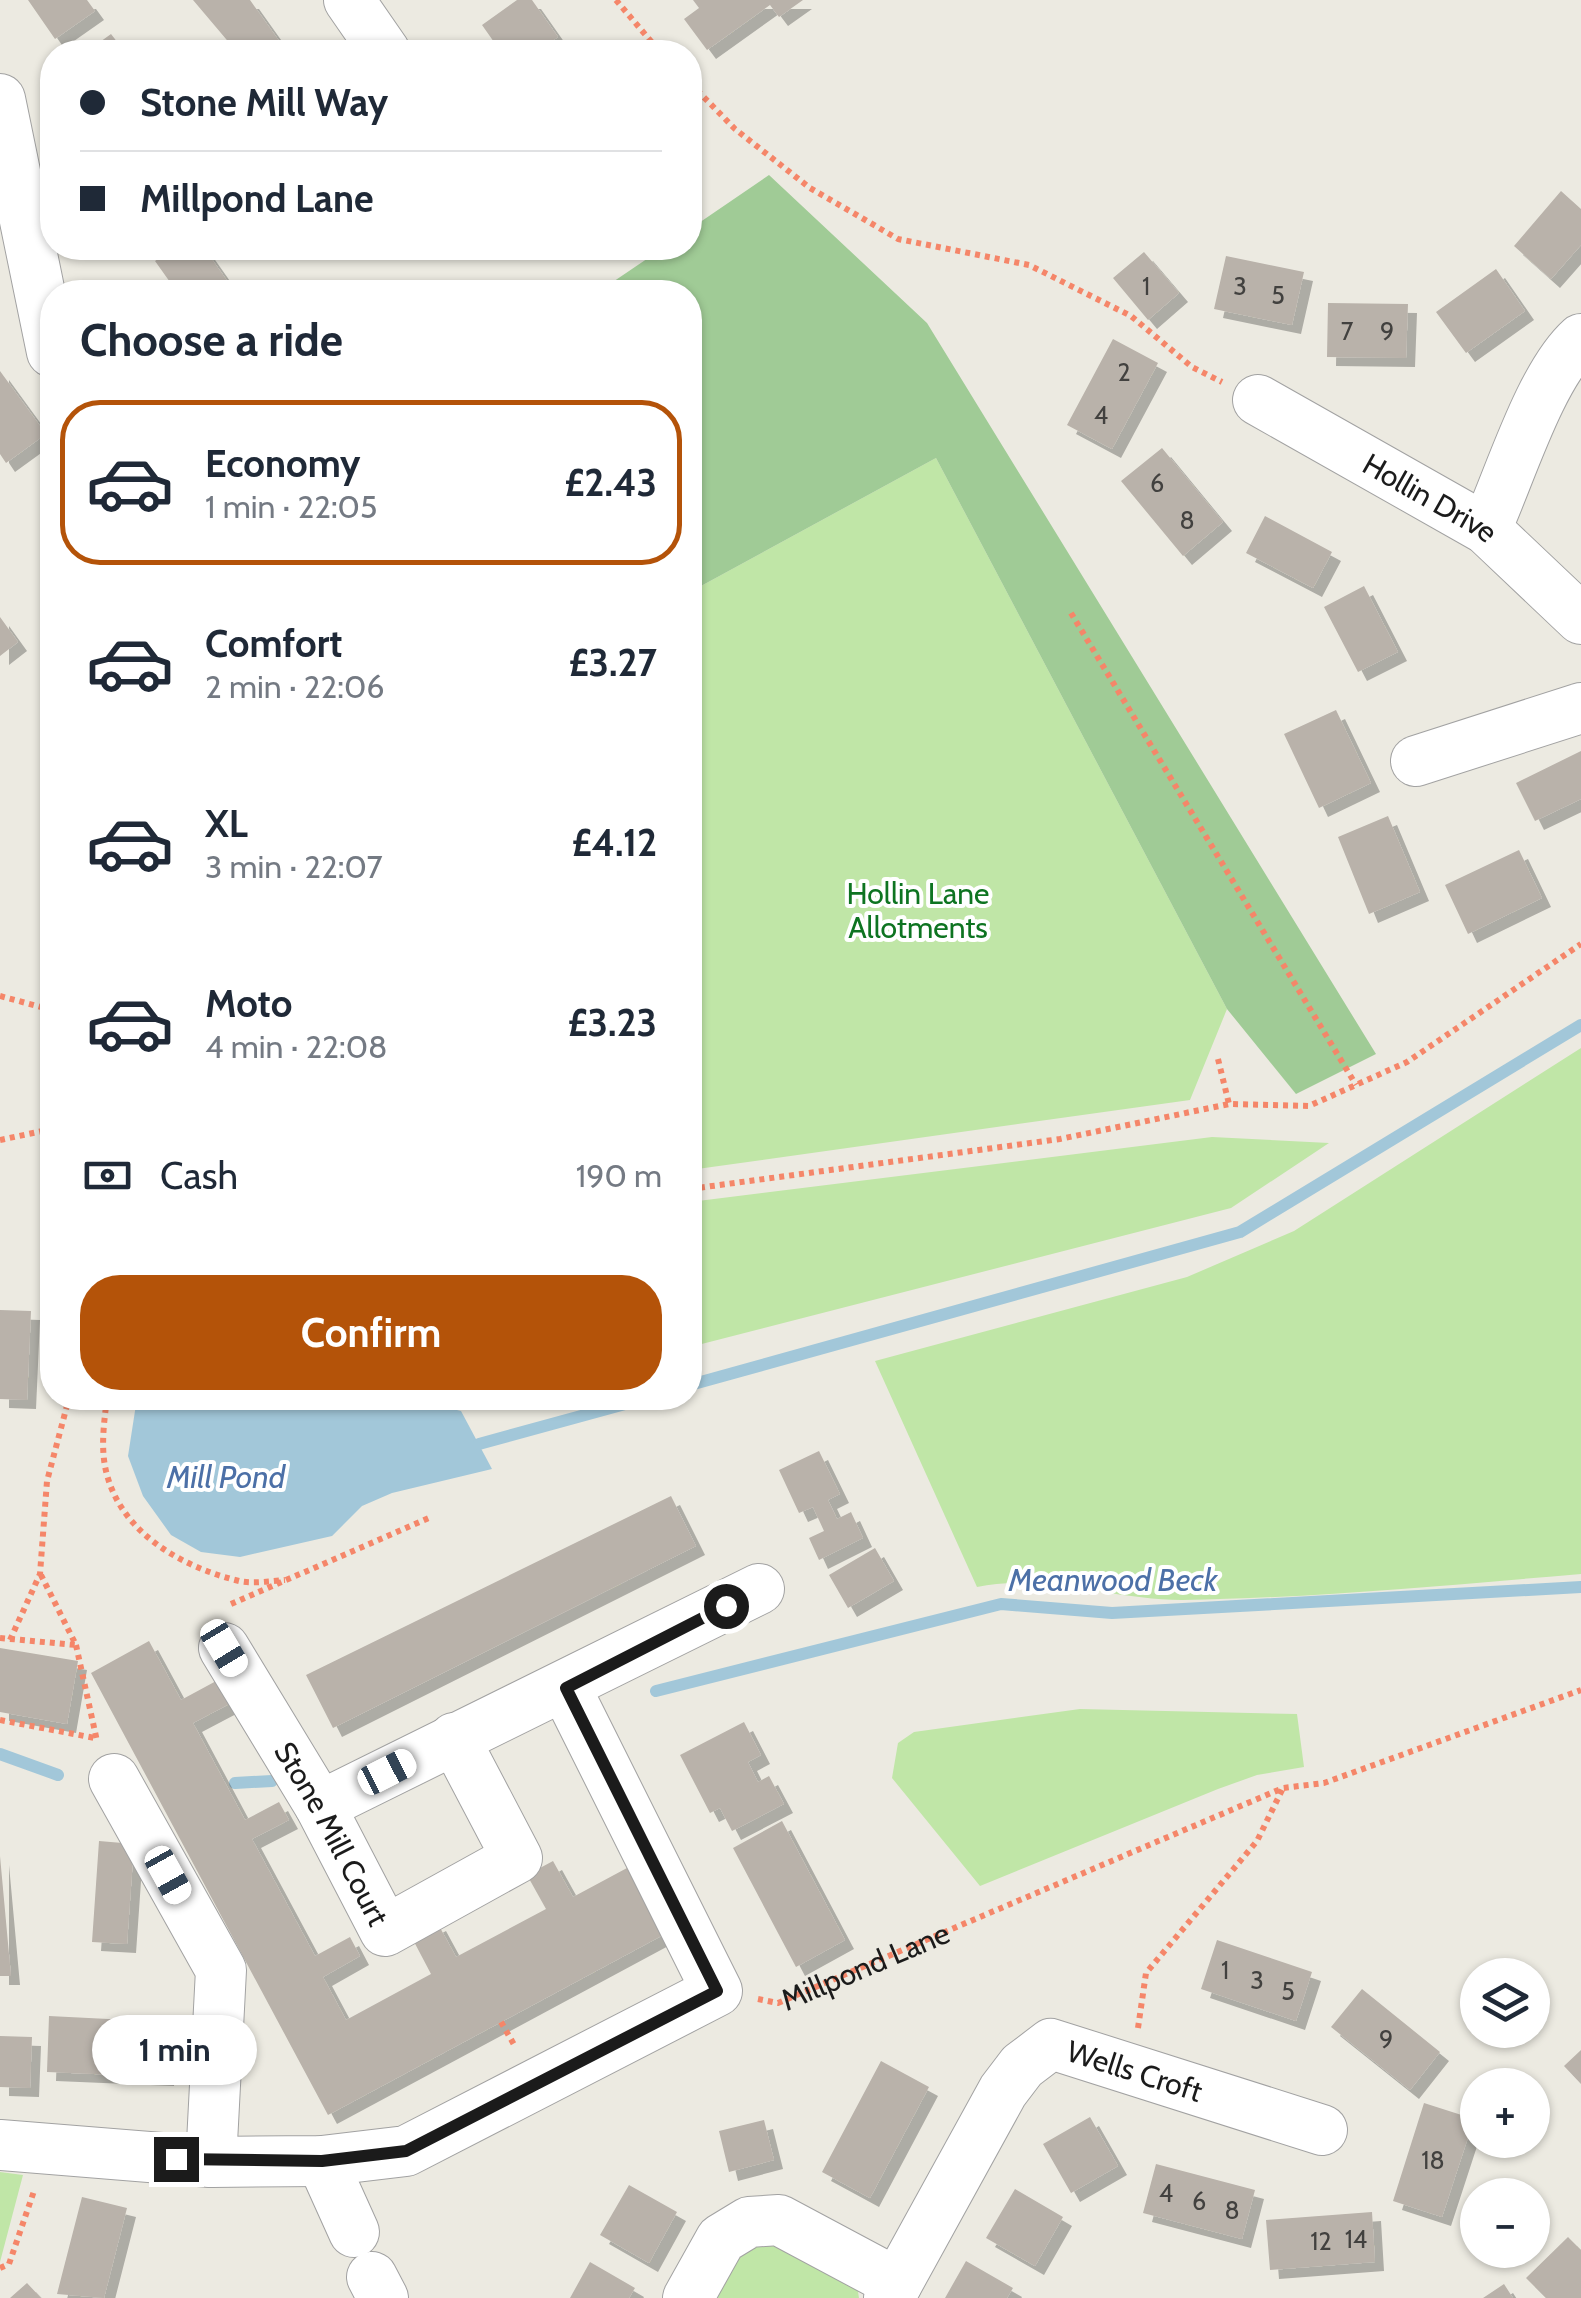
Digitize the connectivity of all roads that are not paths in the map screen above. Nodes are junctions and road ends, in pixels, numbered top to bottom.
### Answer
1 (349, 0) edge
2 (377, 40) edge
3 (0, 98) edge
4 (40, 293) edge
5 (1581, 339) edge
6 (1258, 400) road end
7 (1486, 528) junction
8 (1581, 619) edge
9 (1581, 708) edge
10 (1416, 761) dead end
11 (759, 1589) dead end
12 (223, 1628) road end
13 (566, 1688) junction
14 (454, 1738) junction
15 (104, 1759) road end
16 (320, 1806) junction
17 (1322, 2130) dead end
18 (20, 2147) edge
19 (322, 2161) junction
20 (211, 2162) junction
21 (369, 2269) edge
22 (893, 2290) edge
23 (688, 2298) edge

1 - 2 street
3 - 4 street
5 - 7 street
6 - 7 street, Hollin Drive
7 - 8 street, Hollin Drive
9 - 10 street
11 - 13 street
12 - 16 street, Stone Mill Court
13 - 14 street
13 - 19 street
14 - 16 street
14 - 16 street, Stone Mill Court
15 - 20 street
17 - 22 street, Wells Croft
18 - 20 street
19 - 20 street
19 - 21 street
22 - 23 street

